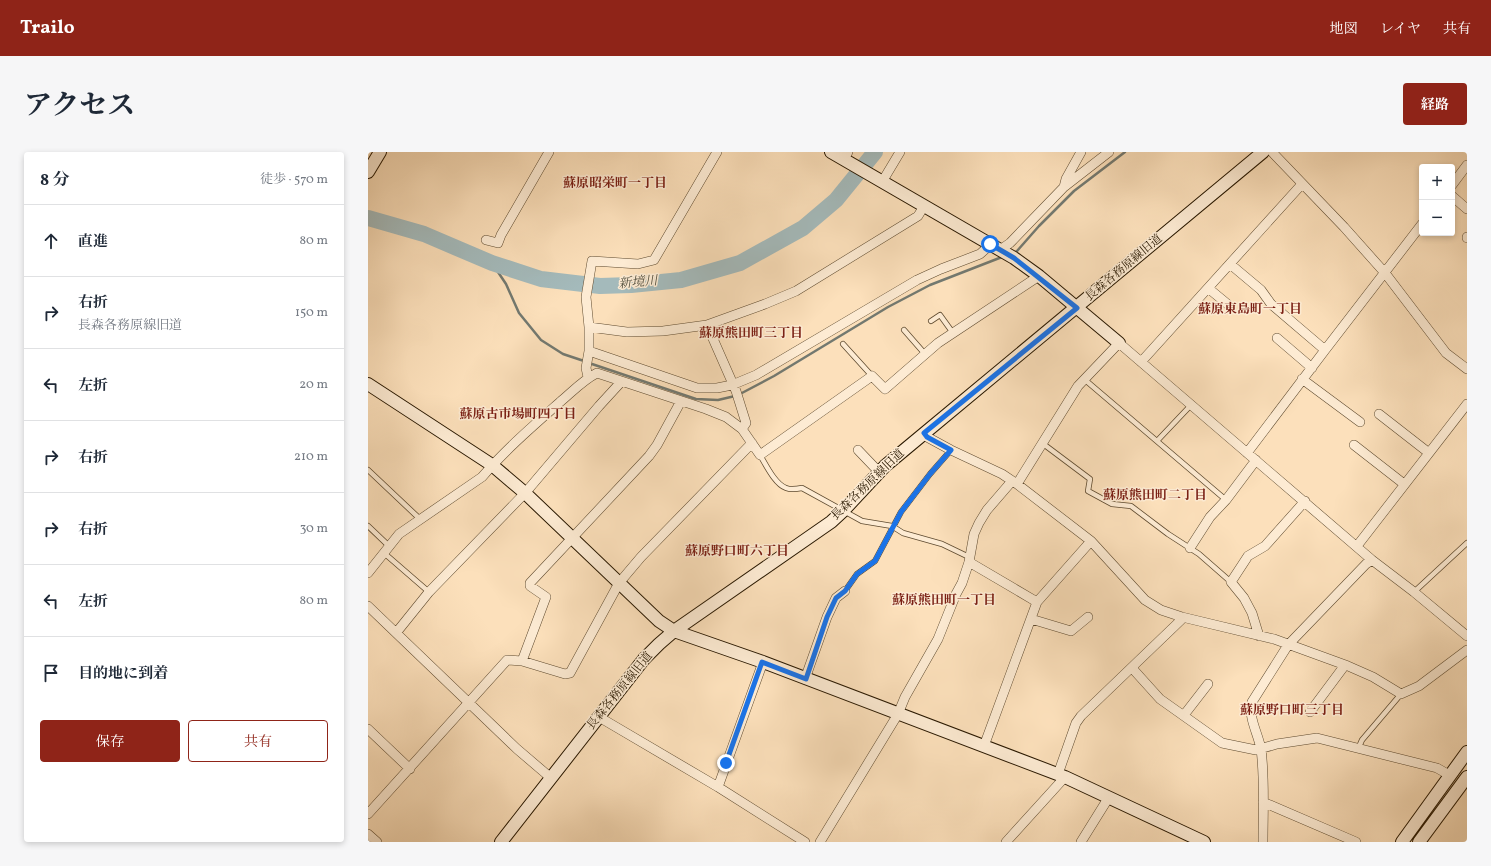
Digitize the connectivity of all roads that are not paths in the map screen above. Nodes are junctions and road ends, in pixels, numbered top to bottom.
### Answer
1 (380, 152) edge
2 (549, 152) edge
3 (717, 152) edge
4 (831, 152) edge
5 (900, 152) edge
6 (1081, 152) edge
7 (1109, 152) edge
8 (1263, 152) edge
9 (1272, 152) edge
10 (847, 158) edge
11 (1467, 165) edge
12 (368, 172) edge
13 (878, 180) junction
14 (1455, 181) edge
15 (1302, 184) junction
16 (1064, 187) junction
17 (1455, 199) edge
18 (924, 206) junction
19 (1467, 209) edge
20 (1419, 228) edge
21 (486, 240) dead end
22 (997, 249) junction
23 (1230, 264) junction
24 (1385, 273) junction
25 (1039, 276) junction
26 (1208, 288) junction
27 (1231, 307) dead end
28 (1077, 308) junction
29 (931, 321) dead end
30 (706, 325) junction
31 (589, 327) junction
32 (904, 330) dead end
33 (954, 333) junction
34 (1277, 338) dead end
35 (1119, 343) junction
36 (843, 344) dead end
37 (1325, 350) junction
38 (589, 353) junction
39 (925, 354) junction
40 (1141, 362) junction
41 (1312, 368) junction
42 (1467, 369) edge
43 (872, 376) junction
44 (588, 378) junction
45 (1084, 379) junction
46 (1302, 379) junction
47 (621, 382) junction
48 (368, 384) edge
49 (734, 388) junction
50 (681, 401) junction
51 (1192, 404) junction
52 (1467, 404) edge
53 (1379, 414) dead end
54 (1360, 422) dead end
55 (742, 429) junction
56 (924, 433) junction
57 (1157, 441) junction
58 (752, 443) junction
59 (1042, 443) junction
60 (1354, 445) dead end
61 (858, 450) dead end
62 (951, 450) junction
63 (1247, 453) junction
64 (1429, 453) junction
65 (760, 455) junction
66 (1256, 460) junction
67 (492, 465) junction
68 (368, 470) edge
69 (879, 472) junction
70 (1015, 482) junction
71 (1404, 484) junction
72 (525, 493) junction
73 (1226, 500) junction
74 (1305, 501) junction
75 (844, 510) junction
76 (420, 519) junction
77 (368, 526) edge
78 (892, 526) junction
79 (571, 539) junction
80 (1091, 541) junction
81 (1467, 543) edge
82 (1357, 546) junction
83 (1190, 548) junction
84 (386, 549) junction
85 (969, 559) junction
86 (1372, 560) junction
87 (368, 573) edge
88 (1231, 582) junction
89 (619, 583) junction
90 (845, 591) joint
91 (429, 592) junction
92 (1414, 592) junction
93 (1037, 602) junction
94 (368, 606) edge
95 (1088, 617) dead end
96 (1182, 617) junction
97 (1031, 619) junction
98 (674, 631) junction
99 (396, 633) junction
100 (1259, 636) junction
101 (1467, 636) edge
102 (1288, 645) junction
103 (1467, 650) edge
104 (522, 661) junction
105 (762, 662) junction
106 (1345, 665) junction
107 (1132, 668) junction
108 (806, 679) junction
109 (1208, 684) dead end
110 (1401, 694) junction
111 (469, 703) junction
112 (1310, 712) dead end
113 (898, 714) junction
114 (1184, 715) junction
115 (598, 717) junction
116 (368, 729) edge
117 (984, 746) junction
118 (1261, 749) junction
119 (1358, 749) junction
120 (1467, 752) edge
121 (410, 769) junction
122 (1062, 776) junction
123 (1451, 776) junction
124 (551, 778) junction
125 (1465, 783) edge
126 (718, 788) junction
127 (1110, 797) junction
128 (1264, 802) junction
129 (368, 814) edge
130 (368, 834) edge
131 (376, 842) edge
132 (501, 842) edge
133 (805, 842) edge
134 (820, 842) edge
135 (1006, 842) edge
136 (1081, 842) edge
137 (1204, 842) edge
138 (1263, 842) edge
139 (1356, 842) edge
140 (1402, 842) edge
141 (1419, 842) edge

1 - 12 street
2 - 21 street
3 - 31 street
4 - 10 street
5 - 13 street
6 - 16 street
7 - 16 street
8 - 28 street, 長森各務原線旧道
9 - 15 street
10 - 13 street
11 - 14 street
13 - 18 street
15 - 23 street
15 - 24 street
16 - 22 street
17 - 19 street
18 - 22 street
18 - 30 street
20 - 24 street
22 - 25 street
22 - 49 street
23 - 26 street
23 - 37 street
24 - 37 street
24 - 42 street
25 - 28 street
25 - 33 street
26 - 27 street
26 - 40 street
28 - 35 street
28 - 56 street, 長森各務原線旧道
29 - 33 lane
30 - 31 street
30 - 49 street
31 - 38 street
32 - 39 lane
33 - 39 street
34 - 41 street
35 - 40 street
35 - 45 street
36 - 43 lane
37 - 41 street
38 - 44 street
38 - 49 street
39 - 43 street
40 - 51 street
41 - 46 street
43 - 65 street
44 - 47 street
44 - 67 street
45 - 57 lane
45 - 59 street
46 - 54 street
46 - 63 street
47 - 50 street
47 - 72 street
48 - 67 street
49 - 55 street
50 - 55 street
50 - 79 street
51 - 57 lane
51 - 63 street
52 - 64 street
53 - 64 street
55 - 58 street
56 - 62 street
56 - 69 street, 長森各務原線旧道
57 - 73 lane
58 - 65 street
58 - 89 street
59 - 70 street
59 - 83 lane
60 - 71 street
61 - 69 street
62 - 70 street
62 - 78 lane
63 - 66 street
64 - 71 street
65 - 75 lane
66 - 73 street
66 - 74 street
67 - 72 street
67 - 76 street
68 - 76 lane
69 - 75 street, 長森各務原線旧道
70 - 80 street
70 - 85 street
71 - 82 street
72 - 79 street
72 - 91 street
73 - 83 street
74 - 82 street
74 - 88 street
75 - 78 lane
75 - 98 street, 長森各務原線旧道
76 - 84 street
77 - 84 lane
78 - 85 lane
78 - 90 lane
79 - 89 street
79 - 104 street
80 - 93 street
80 - 96 street
81 - 92 lane
82 - 86 street
83 - 88 lane
84 - 87 street
84 - 91 lane
85 - 93 street
85 - 113 street
86 - 92 street
86 - 102 street
88 - 100 street
89 - 98 street
89 - 104 street
90 - 108 street
91 - 99 street
92 - 101 street
93 - 97 street
94 - 99 street
95 - 97 street
96 - 100 street
96 - 107 street
97 - 117 street
98 - 105 street
98 - 115 street, 長森各務原線旧道
99 - 111 street
100 - 102 street
102 - 106 street
102 - 118 street
103 - 110 street
104 - 111 street
105 - 108 street
105 - 126 street
106 - 110 street
106 - 112 street
107 - 114 street
107 - 122 street
108 - 113 street
109 - 114 street
110 - 119 lane
111 - 121 street
111 - 124 street
113 - 117 street
113 - 134 street
114 - 118 street
115 - 124 street, 長森各務原線旧道
115 - 126 street
116 - 121 street
117 - 122 street
118 - 119 street
118 - 128 street
119 - 123 street
120 - 123 street
121 - 129 street
122 - 127 street
122 - 135 street
123 - 140 street
124 - 132 street, 長森各務原線旧道
125 - 141 street
126 - 133 street
127 - 136 street
127 - 137 street
128 - 138 street
128 - 139 street
130 - 131 street

